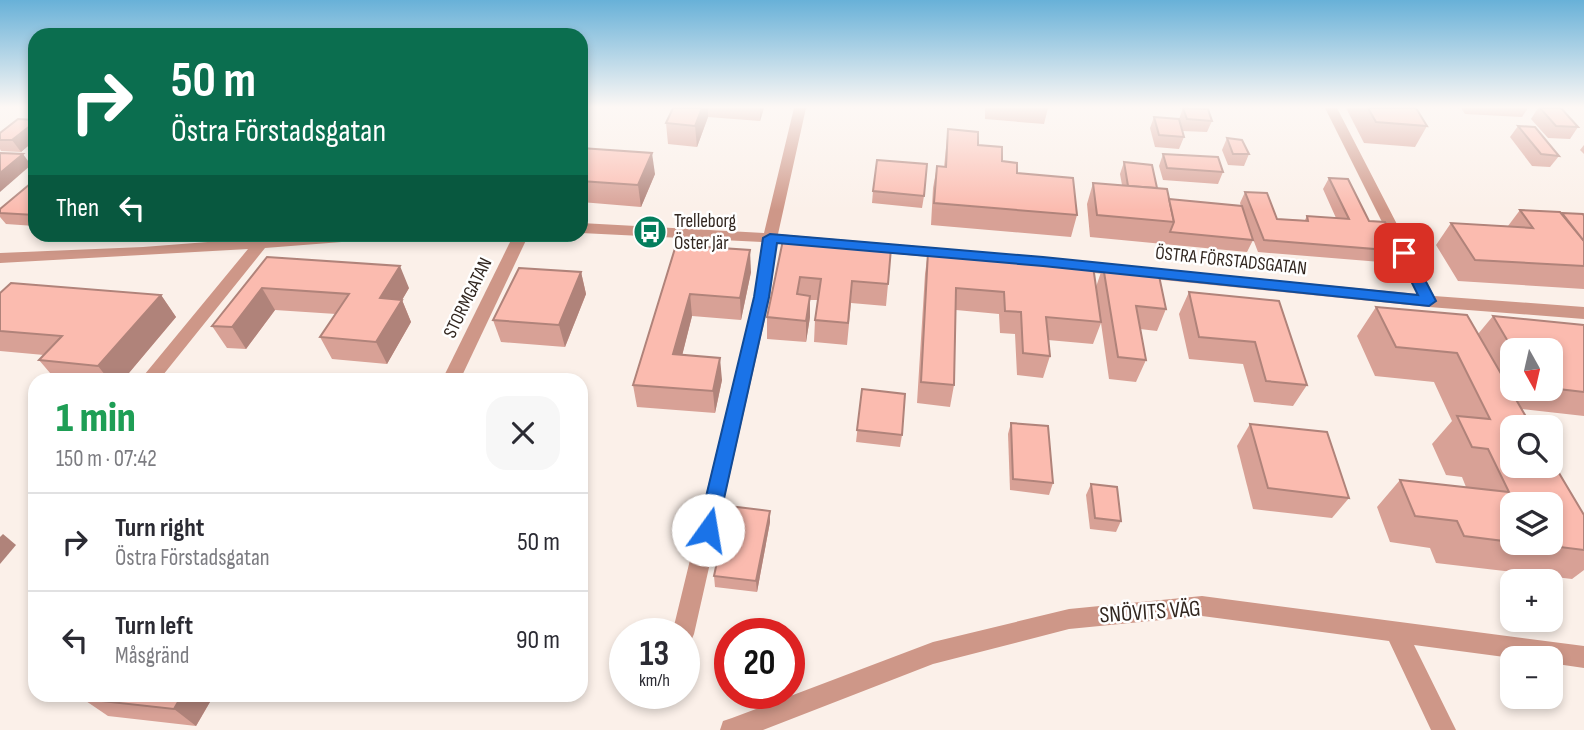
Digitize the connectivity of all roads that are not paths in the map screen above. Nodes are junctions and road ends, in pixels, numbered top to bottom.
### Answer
1 (792, 142) edge
2 (1348, 142) edge
3 (588, 228) edge
4 (770, 238) junction
5 (166, 242) edge
6 (274, 242) edge
7 (518, 242) edge
8 (261, 243) junction
9 (160, 249) junction
10 (961, 255) edge
11 (989, 257) edge
12 (0, 258) edge
13 (1429, 301) junction
14 (1584, 313) edge
15 (155, 373) edge
16 (454, 373) edge
17 (687, 618) edge
18 (1396, 632) junction
19 (1584, 657) edge
20 (734, 730) edge
21 (1444, 730) edge

1 - 4 street
2 - 13 street
3 - 4 street
4 - 10 street
4 - 17 street
5 - 9 street
6 - 8 street
7 - 16 street, STORMGATAN
8 - 9 street
8 - 15 street
9 - 12 street
11 - 13 street, ÖSTRA FÖRSTADSGATAN
13 - 14 street, ÖSTRA FÖRSTADSGATAN
18 - 19 street, SNÖVITS VÄG
18 - 20 street, SNÖVITS VÄG
18 - 21 street

